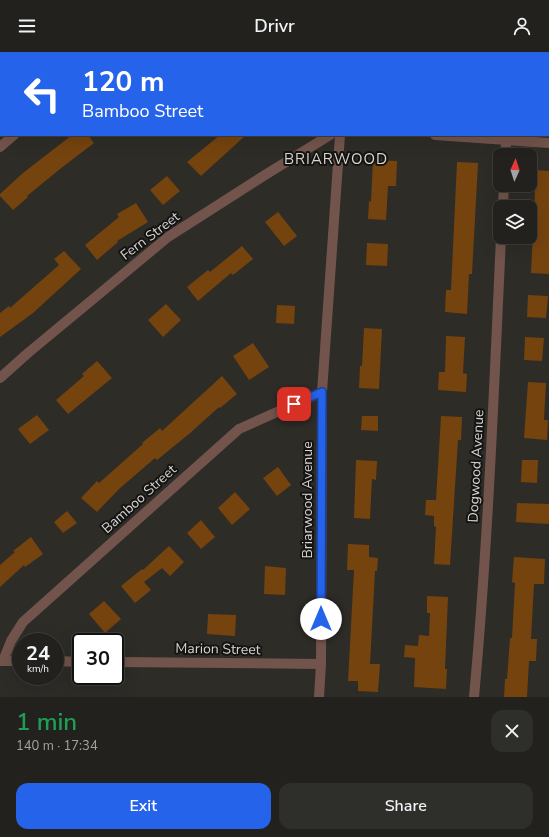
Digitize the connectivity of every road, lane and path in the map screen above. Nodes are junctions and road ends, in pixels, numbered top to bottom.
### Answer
1 (13, 136) edge
2 (328, 136) edge
3 (340, 136) edge
4 (459, 136) edge
5 (506, 138) edge
6 (549, 143) edge
7 (0, 147) edge
8 (505, 148) edge
9 (501, 244) edge
10 (0, 378) edge
11 (322, 392) junction
12 (2, 661) edge
13 (124, 662) edge
14 (321, 664) junction
15 (319, 697) edge
16 (474, 697) edge

1 - 7 street
2 - 10 street, Fern Street
3 - 11 street, Briarwood Avenue
4 - 5 street
5 - 6 street
5 - 8 street
9 - 16 street, Dogwood Avenue
11 - 12 street, Bamboo Street
11 - 14 street, Briarwood Avenue
13 - 14 street, Marion Street
14 - 15 street, Briarwood Avenue

